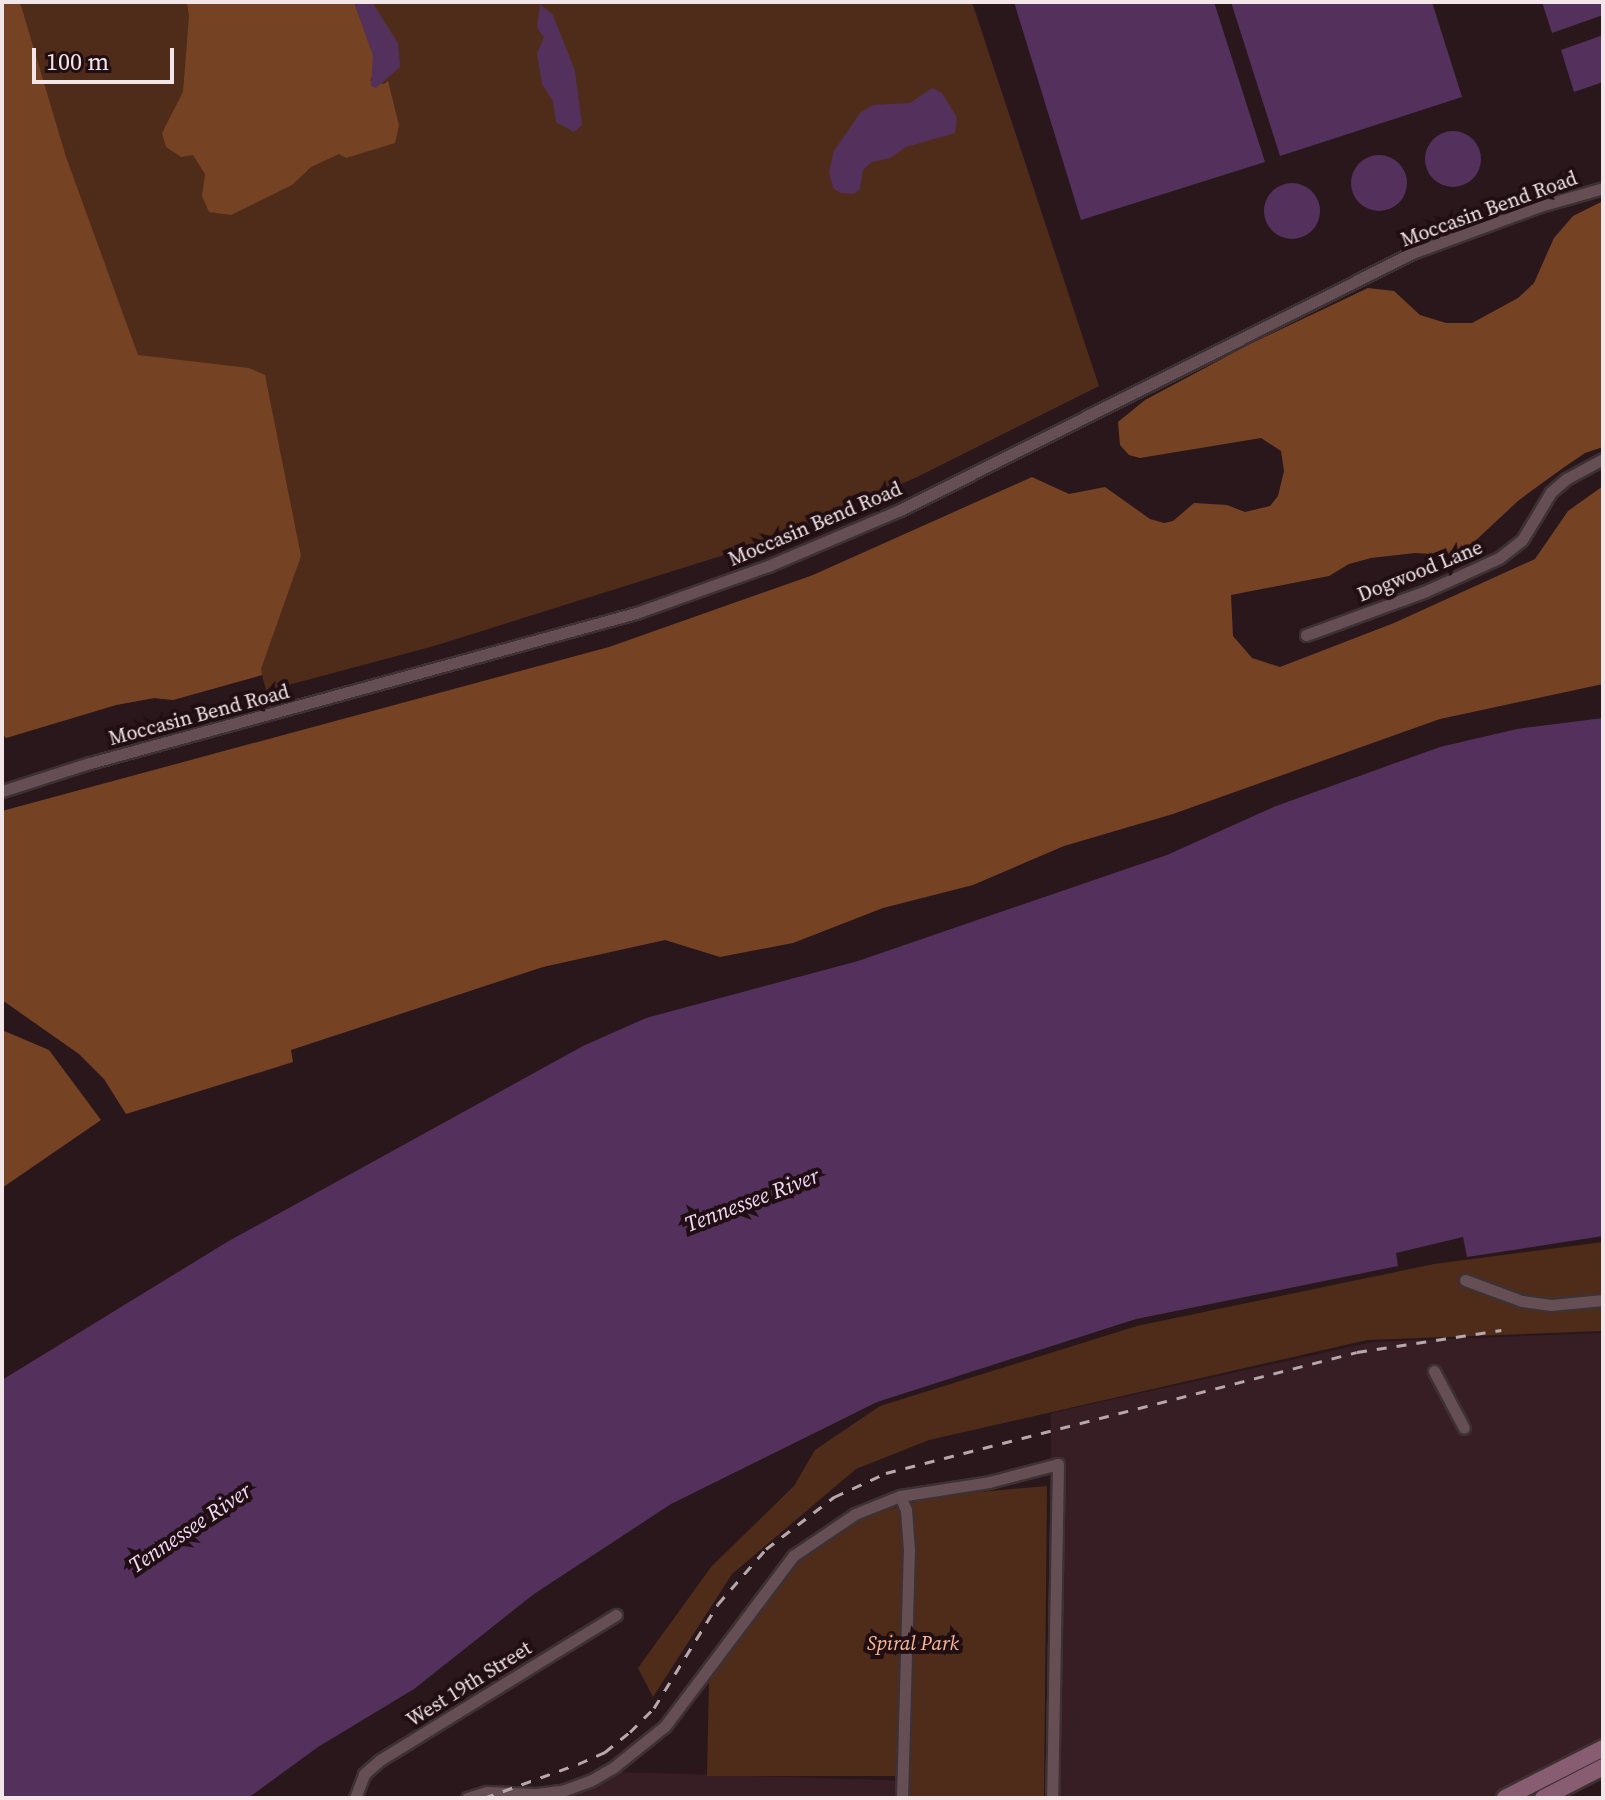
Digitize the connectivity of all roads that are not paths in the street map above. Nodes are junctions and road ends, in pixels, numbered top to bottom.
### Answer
1 (1603, 188) edge
2 (1603, 459) edge
3 (1306, 635) dead end
4 (2, 791) edge
5 (1465, 1280) dead end
6 (1603, 1300) edge
7 (1434, 1371) dead end
8 (1464, 1428) dead end
9 (900, 1496) junction
10 (616, 1615) dead end
11 (1603, 1748) edge
12 (1603, 1767) edge
13 (355, 1798) edge
14 (467, 1798) edge
15 (902, 1798) edge
16 (1052, 1798) edge
17 (1505, 1798) edge
18 (1543, 1798) edge

1 - 4 street, Moccasin Bend Road
2 - 3 street, Dogwood Lane
5 - 6 street
7 - 8 street
9 - 14 street
9 - 15 street
9 - 16 street
10 - 13 street, West 19th Street
11 - 17 main road
12 - 18 main road

